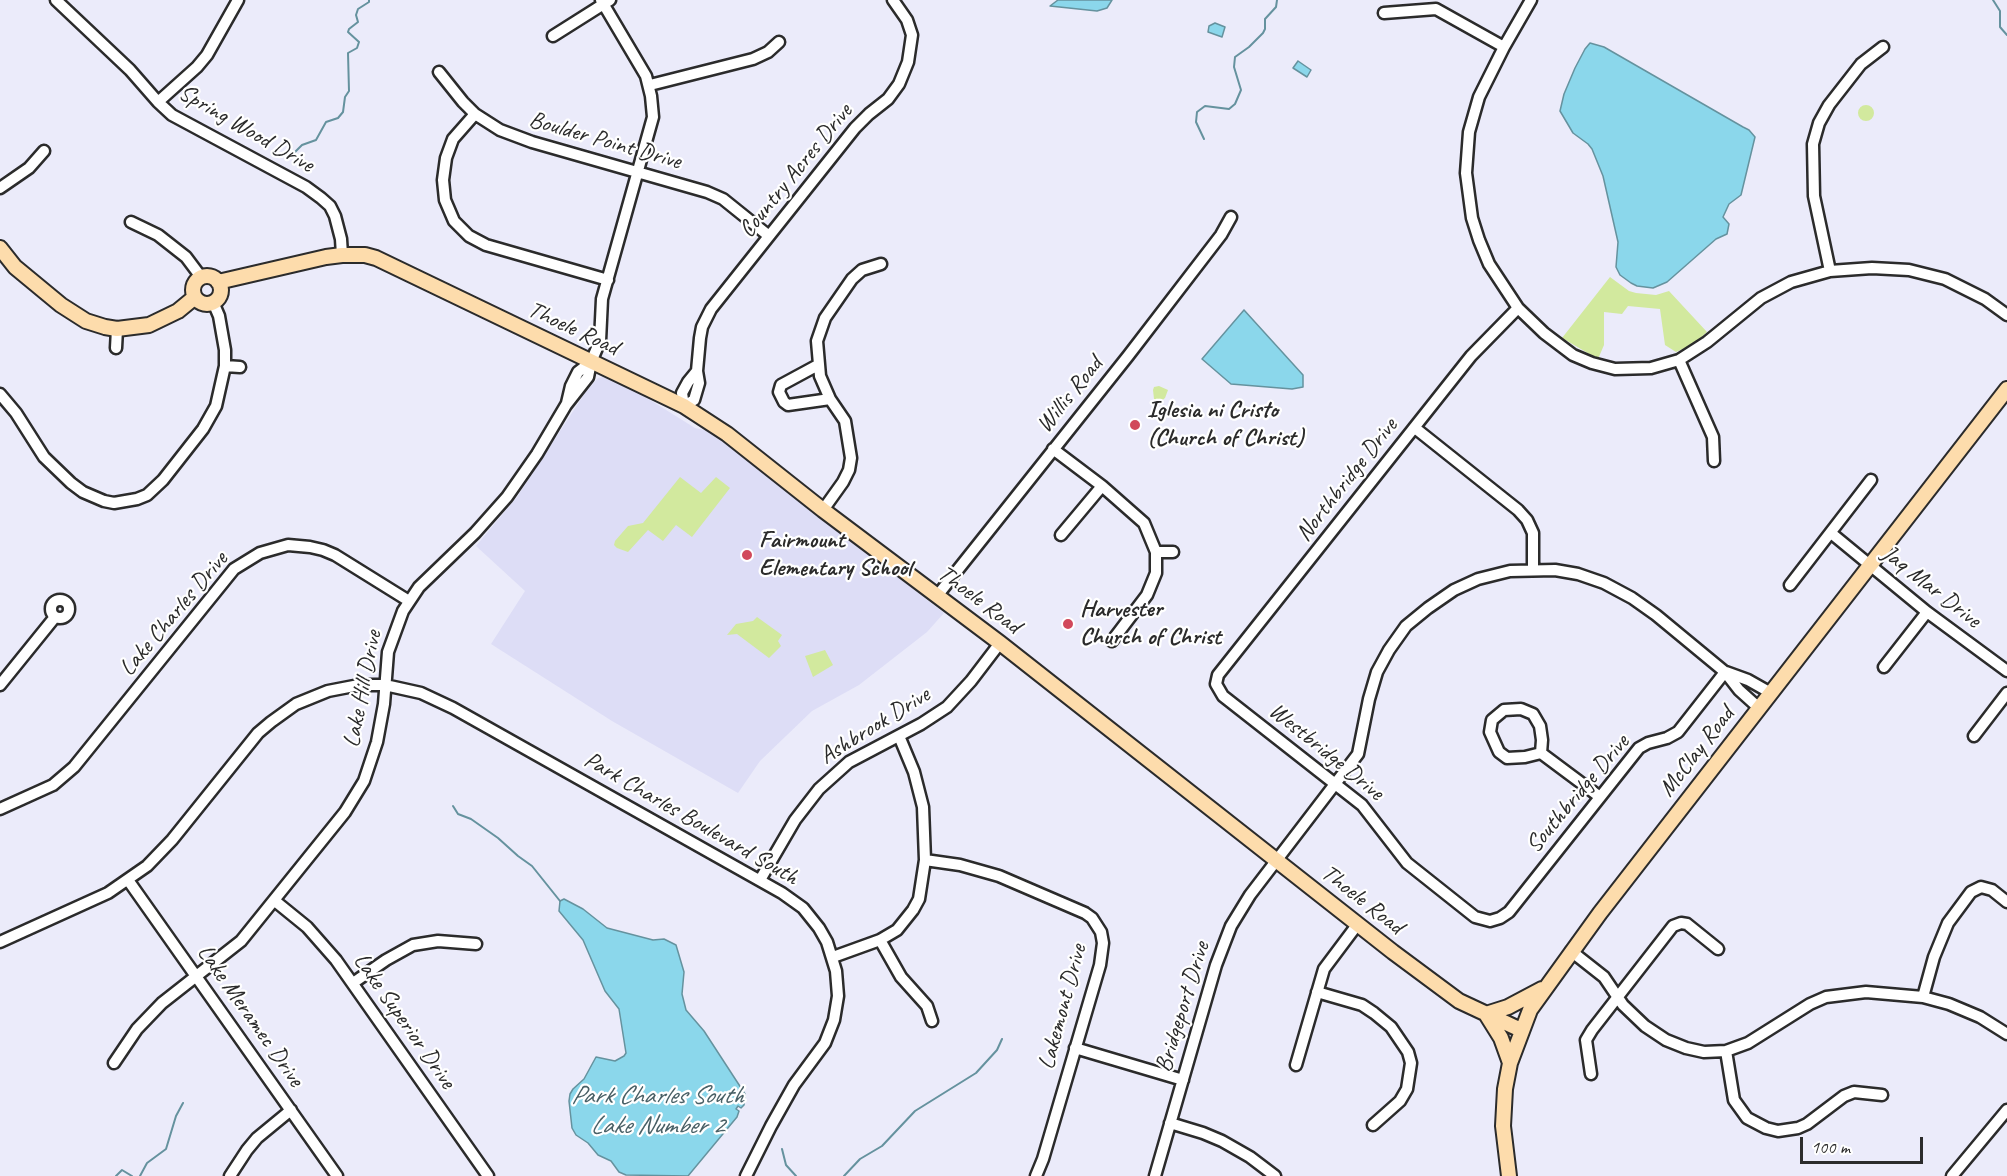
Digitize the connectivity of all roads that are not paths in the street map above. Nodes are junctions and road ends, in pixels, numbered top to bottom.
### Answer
1 (56, 0) edge
2 (893, 0) edge
3 (1531, 0) edge
4 (605, 1) edge
5 (232, 2) edge
6 (1384, 13) dead end
7 (553, 36) dead end
8 (779, 42) dead end
9 (1504, 47) junction
10 (1883, 47) dead end
11 (440, 72) dead end
12 (650, 85) junction
13 (158, 102) junction
14 (475, 114) junction
15 (44, 151) dead end
16 (639, 172) junction
17 (0, 188) edge
18 (1231, 217) dead end
19 (131, 222) dead end
20 (769, 236) junction
21 (0, 248) edge
22 (342, 255) junction
23 (881, 264) dead end
24 (1830, 271) junction
25 (201, 277) junction
26 (608, 280) junction
27 (218, 282) junction
28 (195, 297) junction
29 (213, 302) junction
30 (1518, 308) junction
31 (2007, 315) edge
32 (117, 329) junction
33 (116, 348) dead end
34 (1679, 360) junction
35 (591, 362) junction
36 (818, 365) junction
37 (225, 366) junction
38 (240, 367) dead end
39 (2007, 389) edge
40 (0, 394) edge
41 (830, 399) junction
42 (684, 406) junction
43 (1415, 428) junction
44 (1053, 449) junction
45 (1714, 461) dead end
46 (1870, 480) dead end
47 (1102, 486) junction
48 (823, 510) junction
49 (1831, 533) junction
50 (1061, 535) dead end
51 (1156, 552) junction
52 (1173, 552) dead end
53 (1870, 566) junction
54 (1533, 569) junction
55 (1790, 585) dead end
56 (936, 596) junction
57 (409, 601) junction
58 (1927, 612) junction
59 (55, 617) dead end
60 (1112, 641) dead end
61 (1000, 643) junction
62 (1884, 667) dead end
63 (2007, 671) edge
64 (1725, 672) junction
65 (385, 684) junction
66 (1216, 684) joint
67 (0, 685) edge
68 (1771, 693) junction
69 (2007, 693) edge
70 (1759, 708) junction
71 (899, 736) junction
72 (1974, 736) dead end
73 (1541, 753) junction
74 (1335, 784) junction
75 (1600, 797) junction
76 (0, 809) edge
77 (925, 860) junction
78 (1276, 861) junction
79 (1980, 875) dead end
80 (128, 880) junction
81 (760, 880) junction
82 (1981, 887) junction
83 (275, 901) junction
84 (2007, 902) edge
85 (1490, 921) joint
86 (1357, 925) junction
87 (880, 940) junction
88 (0, 942) edge
89 (476, 944) dead end
90 (1718, 949) dead end
91 (1571, 951) junction
92 (833, 957) junction
93 (197, 976) junction
94 (353, 983) junction
95 (1544, 988) junction
96 (1317, 992) junction
97 (1618, 997) junction
98 (1923, 997) junction
99 (1486, 1014) junction
100 (932, 1021) dead end
101 (1521, 1030) junction
102 (2007, 1034) edge
103 (1075, 1048) junction
104 (1726, 1051) junction
105 (114, 1063) dead end
106 (1510, 1063) junction
107 (1296, 1065) dead end
108 (1591, 1074) dead end
109 (1183, 1080) junction
110 (1882, 1095) dead end
111 (291, 1110) junction
112 (2007, 1110) edge
113 (1170, 1123) junction
114 (1373, 1125) dead end
115 (230, 1176) edge
116 (337, 1176) edge
117 (488, 1176) edge
118 (746, 1176) edge
119 (1036, 1176) edge
120 (1155, 1176) edge
121 (1275, 1176) edge
122 (1509, 1176) edge
123 (1952, 1176) edge

1 - 13 street, Spring Wood Drive
2 - 20 street, Country Acres Drive
3 - 9 street
4 - 7 street
4 - 12 street
5 - 13 street
6 - 9 street
8 - 12 street
9 - 30 street
10 - 24 street
11 - 14 street, Boulder Point Drive
12 - 16 street, Lake Hill Drive
13 - 22 street, Spring Wood Drive
14 - 16 street, Boulder Point Drive
14 - 26 street
15 - 17 street
16 - 20 street, Boulder Point Drive
16 - 26 street, Lake Hill Drive
18 - 44 street, Willis Road
19 - 25 street
20 - 42 street, Country Acres Drive
21 - 32 main road
22 - 27 main road, Thoele Road
22 - 35 main road, Thoele Road
23 - 36 street
24 - 31 street
24 - 34 street
25 - 27 main road
25 - 28 main road
26 - 35 street, Lake Hill Drive
27 - 29 main road
28 - 29 main road
28 - 32 main road
29 - 37 street
30 - 34 street
30 - 43 street, Northbridge Drive
32 - 33 street
34 - 45 street
35 - 42 main road, Thoele Road
35 - 57 street, Lake Hill Drive
36 - 41 street
36 - 41 street
37 - 38 street
37 - 40 street
39 - 53 main road, McClay Road
41 - 48 street
42 - 48 main road, Thoele Road
43 - 54 street
43 - 66 street, Northbridge Drive
44 - 47 street
44 - 56 street, Willis Road
46 - 49 street
47 - 50 street
47 - 51 street
48 - 56 main road, Thoele Road
49 - 53 street, Jaq Mar Drive
49 - 55 street
51 - 52 street
51 - 60 street
53 - 58 street, Jaq Mar Drive
53 - 68 main road, McClay Road
54 - 64 street, Bridgeport Drive
54 - 74 street, Bridgeport Drive
56 - 61 main road, Thoele Road
57 - 65 street, Lake Hill Drive
57 - 76 street, Lake Charles Drive
58 - 62 street
58 - 63 street, Jaq Mar Drive
59 - 67 street
61 - 71 street, Ashbrook Drive
61 - 78 main road, Thoele Road
64 - 68 street
64 - 70 street
64 - 75 street, Southbridge Drive
65 - 80 street, Park Charles Boulevard South
65 - 81 street, Park Charles Boulevard South
65 - 83 street, Lake Hill Drive
66 - 74 street, Westbridge Drive
68 - 70 main road, McClay Road
69 - 72 street
70 - 91 main road, McClay Road
71 - 77 street
71 - 81 street, Ashbrook Drive
73 - 73 street
73 - 75 street
74 - 78 street, Bridgeport Drive
74 - 85 street, Westbridge Drive
75 - 85 street, Southbridge Drive
77 - 87 street
77 - 103 street, Lakemont Drive
78 - 86 main road, Thoele Road
78 - 109 street, Bridgeport Drive
79 - 82 street
80 - 88 street, Park Charles Boulevard South
80 - 93 street, Lake Meramec Drive
81 - 92 street, Park Charles Boulevard South
82 - 84 street
82 - 98 street
83 - 93 street, Lake Hill Drive
83 - 94 street, Lake Superior Drive
86 - 96 street
86 - 99 main road, Thoele Road
87 - 92 street
87 - 100 street
89 - 94 street
90 - 97 street
91 - 95 main road, McClay Road
91 - 97 street
92 - 118 street, Park Charles Boulevard South
93 - 105 street, Lake Hill Drive
93 - 111 street, Lake Meramec Drive
94 - 117 street, Lake Superior Drive
95 - 99 main road
95 - 101 main road, McClay Road
96 - 107 street
96 - 114 street
97 - 104 street
97 - 108 street
98 - 102 street
98 - 104 street
99 - 101 main road, Thoele Road
99 - 106 main road
101 - 106 main road, McClay Road
103 - 109 street
103 - 119 street, Lakemont Drive
104 - 110 street
106 - 122 main road, McClay Road
109 - 113 street, Bridgeport Drive
111 - 115 street
111 - 116 street, Lake Meramec Drive
112 - 123 street
113 - 120 street, Bridgeport Drive
113 - 121 street

